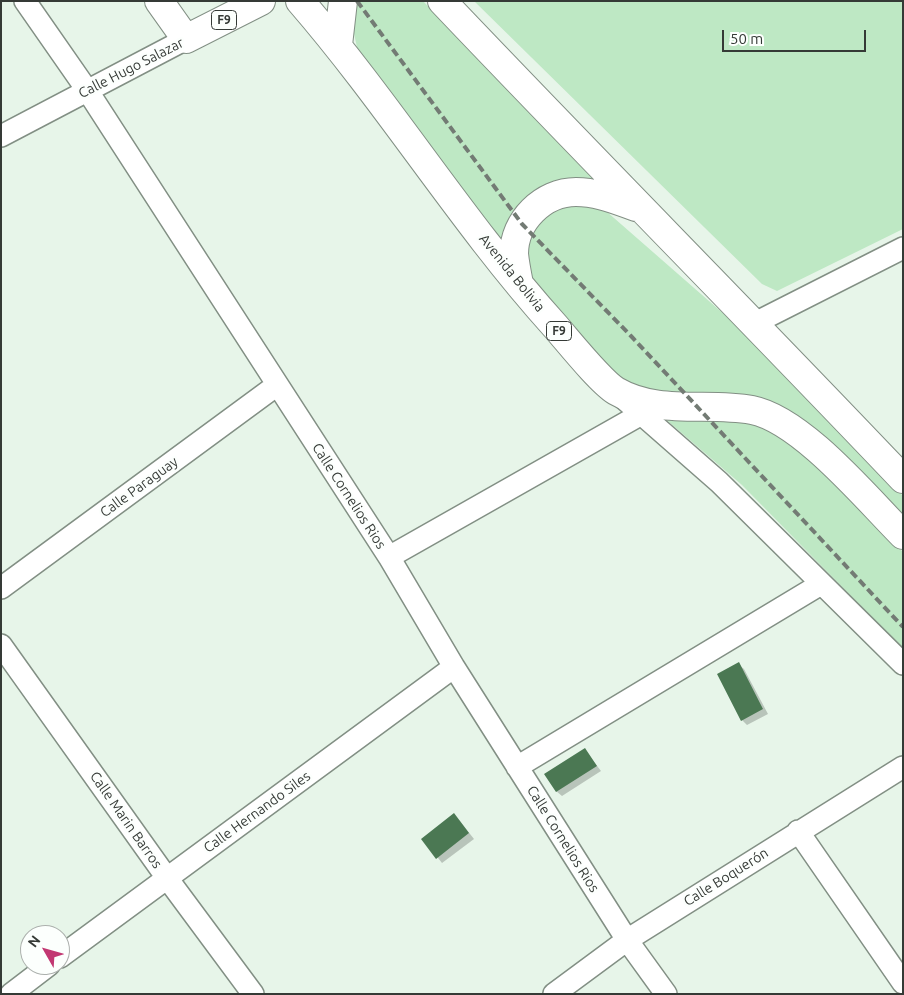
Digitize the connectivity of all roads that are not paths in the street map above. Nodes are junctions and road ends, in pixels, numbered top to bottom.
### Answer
1 (25, 1) edge
2 (159, 1) edge
3 (261, 1) edge
4 (300, 1) edge
5 (343, 1) edge
6 (442, 1) edge
7 (186, 39) junction
8 (338, 45) junction
9 (87, 90) junction
10 (1, 136) edge
11 (639, 208) junction
12 (903, 248) edge
13 (519, 286) junction
14 (755, 323) junction
15 (277, 385) junction
16 (649, 409) junction
17 (903, 479) edge
18 (903, 536) edge
19 (389, 557) junction
20 (821, 584) junction
21 (1, 588) edge
22 (1, 645) edge
23 (903, 664) edge
24 (454, 667) junction
25 (517, 767) junction
26 (903, 767) edge
27 (798, 831) junction
28 (167, 878) junction
29 (627, 940) junction
30 (70, 950) edge
31 (36, 975) edge
32 (903, 983) edge
33 (11, 994) edge
34 (253, 994) edge
35 (554, 994) edge
36 (666, 994) edge

1 - 9 street, Calle Cornelios Rios
2 - 7 highway
3 - 7 highway, Calle Hugo Salazar / F9
4 - 8 highway, Avenida Bolivia / F9
5 - 8 highway
6 - 11 highway
7 - 9 street, Calle Hugo Salazar
8 - 13 highway, Avenida Bolivia / F9
9 - 10 street, Calle Hugo Salazar
9 - 15 street, Calle Cornelios Rios
11 - 13 highway
11 - 14 highway
12 - 14 street
13 - 16 highway, Avenida Bolivia / F9
14 - 17 highway
15 - 19 street, Calle Cornelios Rios
15 - 21 street, Calle Paraguay
16 - 18 highway, Avenida Bolivia / F9
16 - 19 street
16 - 20 street
19 - 24 street, Calle Cornelios Rios
20 - 23 street
20 - 25 street
22 - 28 street, Calle Marin Barros
24 - 25 street, Calle Cornelios Rios
24 - 28 street, Calle Hernando Siles
25 - 29 street, Calle Cornelios Rios
26 - 27 street, Calle Boquerón
27 - 29 street, Calle Boquerón
27 - 32 street
28 - 30 street, Calle Hernando Siles
28 - 34 street, Calle Marin Barros
29 - 35 street, Calle Boquerón
29 - 36 street, Calle Cornelios Rios
31 - 33 street

